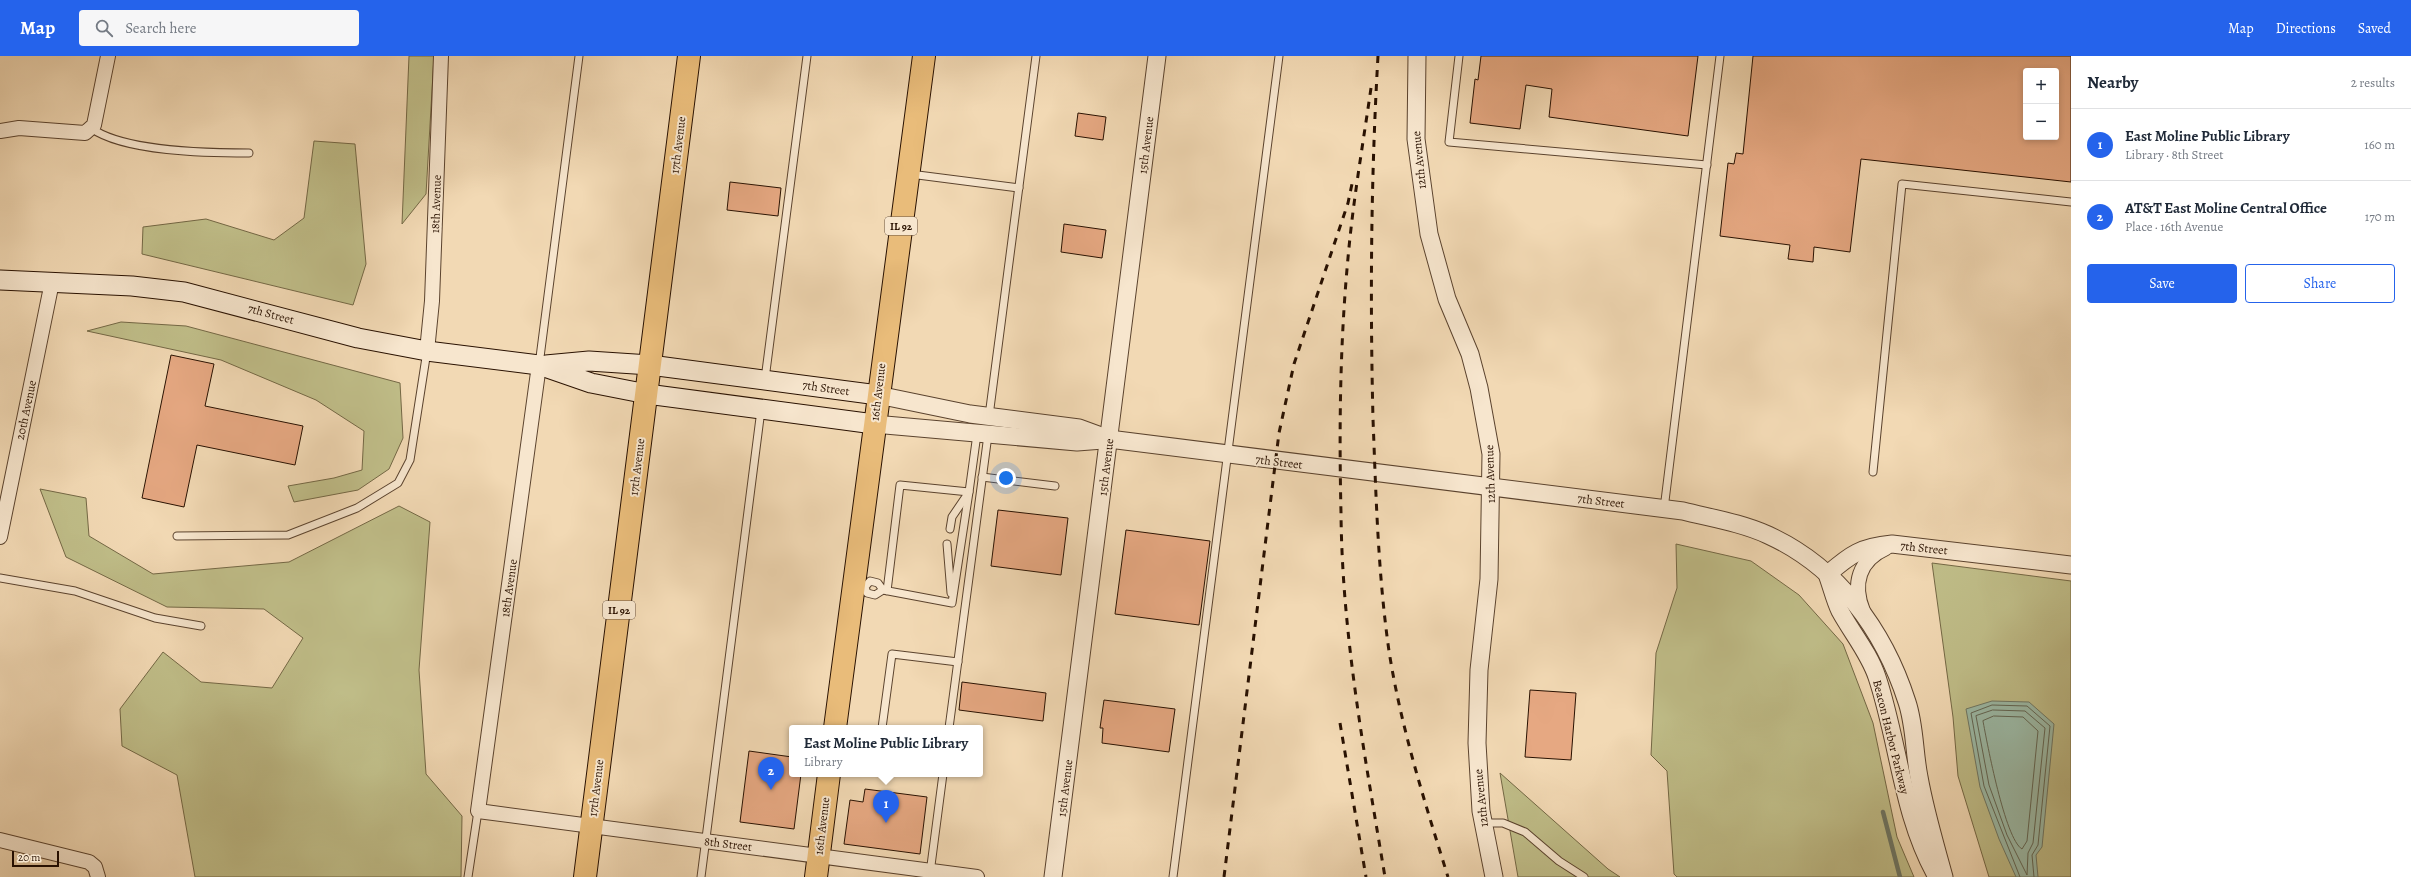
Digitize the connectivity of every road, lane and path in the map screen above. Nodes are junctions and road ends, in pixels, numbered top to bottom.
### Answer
1 (108, 56) edge
2 (441, 56) edge
3 (579, 56) edge
4 (689, 56) edge
5 (807, 56) edge
6 (924, 56) edge
7 (1036, 56) edge
8 (1157, 56) edge
9 (1279, 56) edge
10 (1417, 56) edge
11 (1459, 56) edge
12 (1720, 56) edge
13 (91, 128) junction
14 (0, 131) edge
15 (249, 153) dead end
16 (1707, 165) junction
17 (908, 174) junction
18 (1019, 188) junction
19 (2071, 202) edge
20 (0, 280) edge
21 (52, 282) junction
22 (427, 351) junction
23 (539, 365) junction
24 (650, 365) junction
25 (765, 380) junction
26 (647, 394) junction
27 (878, 395) junction
28 (762, 409) junction
29 (874, 424) junction
30 (986, 427) junction
31 (1109, 439) junction
32 (1228, 455) junction
33 (1873, 472) dead end
34 (982, 477) junction
35 (1055, 486) dead end
36 (1490, 488) junction
37 (969, 492) junction
38 (1664, 509) junction
39 (950, 529) dead end
40 (177, 536) dead end
41 (0, 537) edge
42 (947, 544) dead end
43 (1892, 544) junction
44 (2071, 565) edge
45 (1828, 574) junction
46 (0, 578) edge
47 (860, 586) junction
48 (885, 591) junction
49 (952, 603) junction
50 (1863, 612) junction
51 (201, 626) dead end
52 (958, 662) junction
53 (836, 725) edge
54 (882, 725) edge
55 (950, 725) edge
56 (829, 777) edge
57 (944, 777) edge
58 (478, 811) junction
59 (1483, 823) junction
60 (591, 826) junction
61 (0, 840) edge
62 (706, 842) junction
63 (817, 866) edge
64 (96, 872) edge
65 (930, 874) edge
66 (468, 877) edge
67 (585, 877) edge
68 (701, 877) edge
69 (977, 877) edge
70 (1053, 877) edge
71 (1173, 877) edge
72 (1494, 877) edge
73 (1584, 877) edge
74 (1937, 877) edge
75 (1944, 877) edge

1 - 13 street
2 - 22 street, 18th Avenue
3 - 23 lane
4 - 24 main road, 17th Avenue / IL 92
5 - 25 lane
6 - 17 main road, 16th Avenue / IL 92
7 - 18 lane
8 - 31 street, 15th Avenue
9 - 32 lane
10 - 36 street, 12th Avenue
11 - 16 lane
12 - 16 lane
13 - 14 street
13 - 15 lane
16 - 38 lane
17 - 18 lane
17 - 27 main road, 16th Avenue / IL 92
18 - 30 lane
19 - 33 lane
20 - 21 main road, 7th Street
21 - 22 main road, 7th Street
21 - 41 street, 20th Avenue
22 - 23 main road, 7th Street
22 - 40 lane
23 - 24 main road, 7th Street
23 - 26 main road, 7th Street
23 - 58 street, 18th Avenue
24 - 25 main road, 7th Street
24 - 26 main road, 17th Avenue / IL 92
25 - 27 main road, 7th Street
26 - 28 main road, 7th Street
26 - 60 main road, 17th Avenue / IL 92
27 - 29 main road, 16th Avenue / IL 92
27 - 30 street, 7th Street
28 - 29 main road, 7th Street
28 - 62 lane
29 - 30 street, 7th Street
29 - 47 main road, 16th Avenue / IL 92
30 - 31 street, 7th Street
30 - 34 lane
30 - 37 lane
31 - 32 street, 7th Street
31 - 70 street, 15th Avenue
32 - 36 street, 7th Street
32 - 71 lane
34 - 35 lane
34 - 52 lane
36 - 38 street, 7th Street
36 - 59 street, 12th Avenue
37 - 39 lane
37 - 48 lane
37 - 49 lane
38 - 45 street, 7th Street
42 - 49 lane
43 - 44 street, 7th Street
43 - 45 street, 7th Street
43 - 50 street
45 - 50 street, Beacon Harbor Parkway
45 - 74 street, Beacon Harbor Parkway
46 - 51 lane
47 - 48 lane
47 - 53 main road, 16th Avenue / IL 92
48 - 49 lane
50 - 75 street, Beacon Harbor Parkway
52 - 54 lane
52 - 55 lane
56 - 63 main road, 16th Avenue
57 - 65 lane
58 - 60 street, 8th Street
58 - 66 lane
59 - 72 street, 12th Avenue
59 - 73 lane
60 - 62 street, 8th Street
60 - 67 main road, 17th Avenue / IL 92
61 - 64 street
62 - 63 street, 8th Street
62 - 68 lane
63 - 65 street, 8th Street
65 - 69 street, 8th Street

